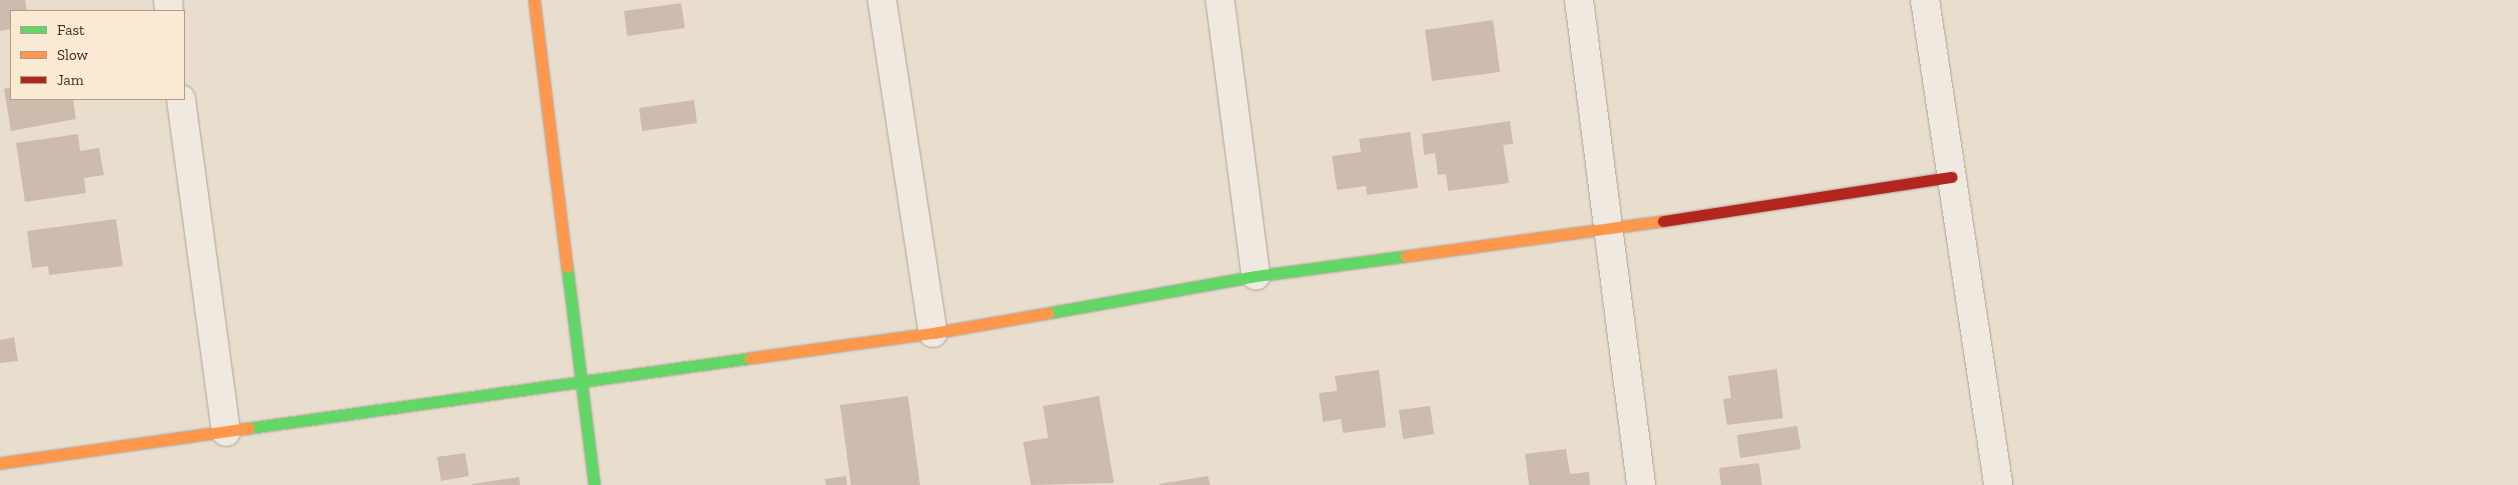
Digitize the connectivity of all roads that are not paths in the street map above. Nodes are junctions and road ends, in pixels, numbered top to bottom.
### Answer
1 (534, 0) edge
2 (882, 0) edge
3 (1220, 0) edge
4 (1578, 0) edge
5 (1925, 0) edge
6 (181, 100) edge
7 (1952, 177) junction
8 (1608, 229) junction
9 (1256, 276) junction
10 (932, 333) junction
11 (582, 383) junction
12 (226, 432) junction
13 (0, 463) edge
14 (594, 485) edge
15 (1641, 485) edge
16 (1998, 485) edge

1 - 11 street
2 - 10 street
3 - 9 street
4 - 8 street
5 - 7 street
6 - 12 street
7 - 8 street
7 - 16 street
8 - 9 street
8 - 15 street
9 - 10 street
10 - 11 street
11 - 12 street
11 - 14 street
12 - 13 street

